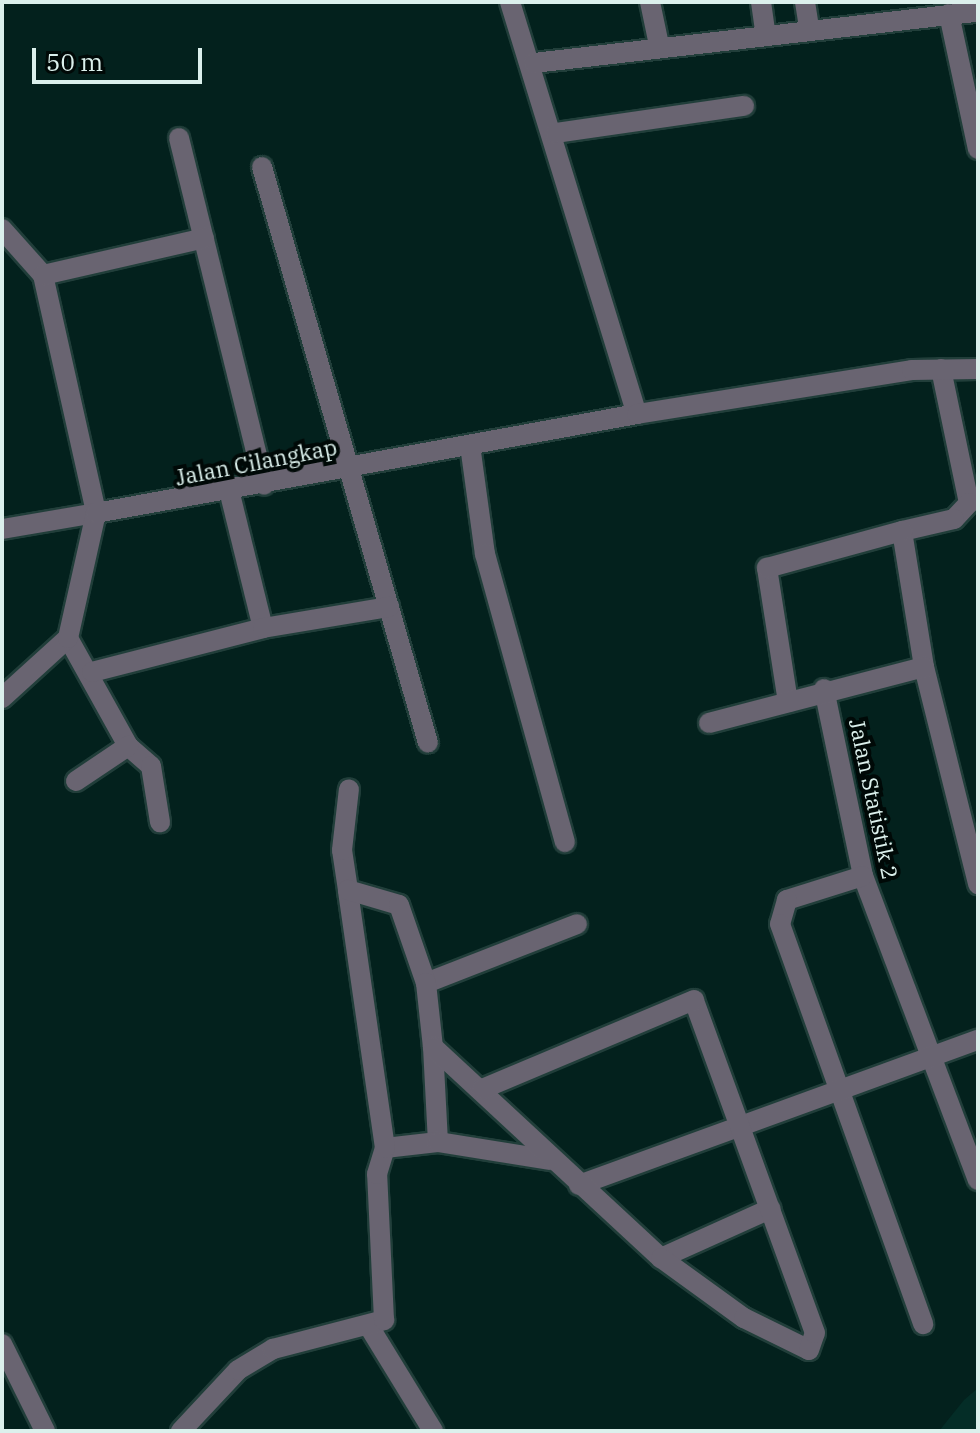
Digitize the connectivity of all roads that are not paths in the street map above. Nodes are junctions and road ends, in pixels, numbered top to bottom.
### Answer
1 (650, 2) edge
2 (761, 2) edge
3 (805, 2) edge
4 (518, 5) edge
5 (978, 12) edge
6 (949, 14) junction
7 (809, 26) junction
8 (765, 31) junction
9 (659, 45) junction
10 (534, 63) junction
11 (744, 106) dead end
12 (556, 133) junction
13 (179, 138) dead end
14 (978, 147) edge
15 (262, 167) dead end
16 (2, 233) edge
17 (204, 238) junction
18 (43, 275) junction
19 (941, 369) junction
20 (978, 369) edge
21 (637, 414) junction
22 (470, 445) junction
23 (349, 468) junction
24 (264, 485) junction
25 (230, 494) junction
26 (96, 513) junction
27 (2, 529) edge
28 (902, 531) junction
29 (389, 607) junction
30 (263, 628) junction
31 (68, 638) junction
32 (924, 667) junction
33 (92, 672) junction
34 (824, 689) junction
35 (2, 698) edge
36 (788, 702) junction
37 (709, 723) dead end
38 (428, 743) dead end
39 (128, 746) junction
40 (76, 781) dead end
41 (349, 789) dead end
42 (160, 822) dead end
43 (565, 842) dead end
44 (863, 876) junction
45 (978, 884) edge
46 (348, 890) junction
47 (577, 924) dead end
48 (426, 983) junction
49 (978, 1040) edge
50 (433, 1047) junction
51 (932, 1053) junction
52 (839, 1088) junction
53 (482, 1089) junction
54 (742, 1122) junction
55 (438, 1142) junction
56 (385, 1148) junction
57 (551, 1160) junction
58 (978, 1180) edge
59 (579, 1185) junction
60 (770, 1209) junction
61 (661, 1258) junction
62 (923, 1324) dead end
63 (370, 1328) junction
64 (2, 1344) edge
65 (45, 1431) edge
66 (181, 1431) edge
67 (433, 1431) edge

1 - 9 street
2 - 8 street
3 - 7 street
4 - 10 street
5 - 6 street
6 - 7 street
6 - 14 street
7 - 8 street
8 - 9 street
9 - 10 street
10 - 12 street
11 - 12 street
12 - 21 street
13 - 17 street
15 - 23 street
16 - 18 street
17 - 18 street
17 - 24 street
18 - 26 street
19 - 20 street, Jalan Cilangkap
19 - 21 street, Jalan Cilangkap
19 - 28 street
21 - 22 street, Jalan Cilangkap
22 - 23 street, Jalan Cilangkap
22 - 43 street
23 - 24 street, Jalan Cilangkap
23 - 29 street
24 - 25 street, Jalan Cilangkap
25 - 26 street, Jalan Cilangkap
25 - 30 street
26 - 27 street, Jalan Cilangkap
26 - 31 street
28 - 32 street
28 - 36 street
29 - 30 street
29 - 38 street
30 - 33 street
31 - 33 street
31 - 35 street
32 - 34 street
32 - 45 street
33 - 39 street
34 - 36 street
34 - 44 street, Jalan Statistik 2
36 - 37 street
39 - 40 street
39 - 42 street
41 - 46 street
44 - 51 street, Jalan Statistik 2
44 - 52 street
46 - 48 street
46 - 56 street
47 - 48 street
48 - 50 street
49 - 51 street
50 - 53 street
50 - 55 street
51 - 52 street
51 - 58 street, Jalan Statistik 2
52 - 54 street
52 - 62 street
53 - 54 street
53 - 57 street
54 - 59 street
54 - 60 street
55 - 56 street
55 - 57 street
56 - 63 street
57 - 59 street
59 - 61 street
60 - 61 street
60 - 61 street
63 - 66 street
63 - 67 street
64 - 65 street

